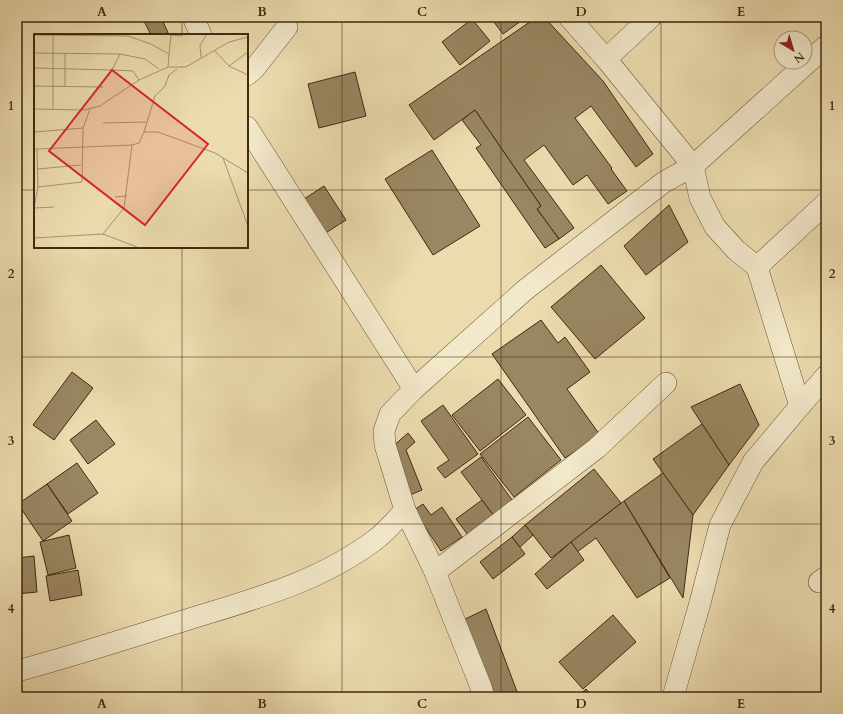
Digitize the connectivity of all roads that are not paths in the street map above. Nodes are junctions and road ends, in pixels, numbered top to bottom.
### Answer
1 (193, 17) edge
2 (569, 17) edge
3 (651, 17) edge
4 (287, 27) dead end
5 (200, 34) edge
6 (826, 46) edge
7 (606, 59) junction
8 (248, 74) edge
9 (248, 129) edge
10 (692, 166) junction
11 (826, 203) edge
12 (757, 267) junction
13 (826, 376) edge
14 (666, 383) dead end
15 (414, 389) junction
16 (800, 406) junction
17 (405, 510) junction
18 (435, 572) junction
19 (17, 671) edge
20 (484, 697) edge
21 (673, 697) edge

1 - 5 street
2 - 7 street
3 - 7 street
4 - 8 street
6 - 10 street
7 - 10 street
9 - 15 street
10 - 12 street
10 - 15 street
11 - 12 street
12 - 16 street
13 - 16 street
14 - 18 street
15 - 17 street
16 - 21 street
17 - 18 street
17 - 19 street
18 - 20 street

